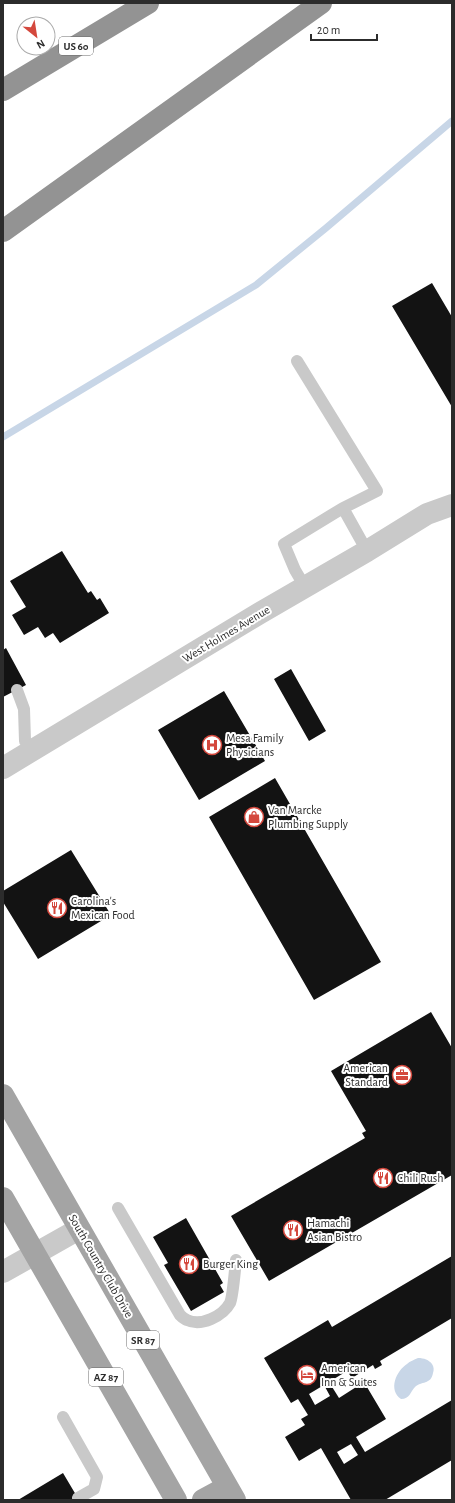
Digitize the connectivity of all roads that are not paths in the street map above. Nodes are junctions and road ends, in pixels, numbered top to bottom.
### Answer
1 (148, 3) edge
2 (321, 3) edge
3 (3, 90) edge
4 (3, 231) edge
5 (297, 361) dead end
6 (452, 505) edge
7 (343, 508) junction
8 (367, 551) junction
9 (305, 587) junction
10 (17, 690) dead end
11 (25, 741) dead end
12 (3, 768) edge
13 (3, 1095) edge
14 (3, 1198) edge
15 (118, 1208) dead end
16 (79, 1229) junction
17 (35, 1255) junction
18 (236, 1260) dead end
19 (3, 1272) edge
20 (63, 1417) dead end
21 (231, 1493) edge
22 (78, 1498) dead end
23 (176, 1500) edge
24 (203, 1500) edge

1 - 3 highway, US 60
2 - 4 highway
5 - 7 lane
6 - 8 street, West Holmes Avenue
7 - 8 lane
7 - 9 lane
8 - 9 street, West Holmes Avenue
9 - 12 street, West Holmes Avenue
10 - 11 lane
13 - 16 main road, South Country Club Drive / SR 87
14 - 17 main road, AZ 87
15 - 18 lane
16 - 17 street
16 - 21 main road, South Country Club Drive / SR 87
17 - 19 street
17 - 23 main road, AZ 87
20 - 22 lane
21 - 24 main road

